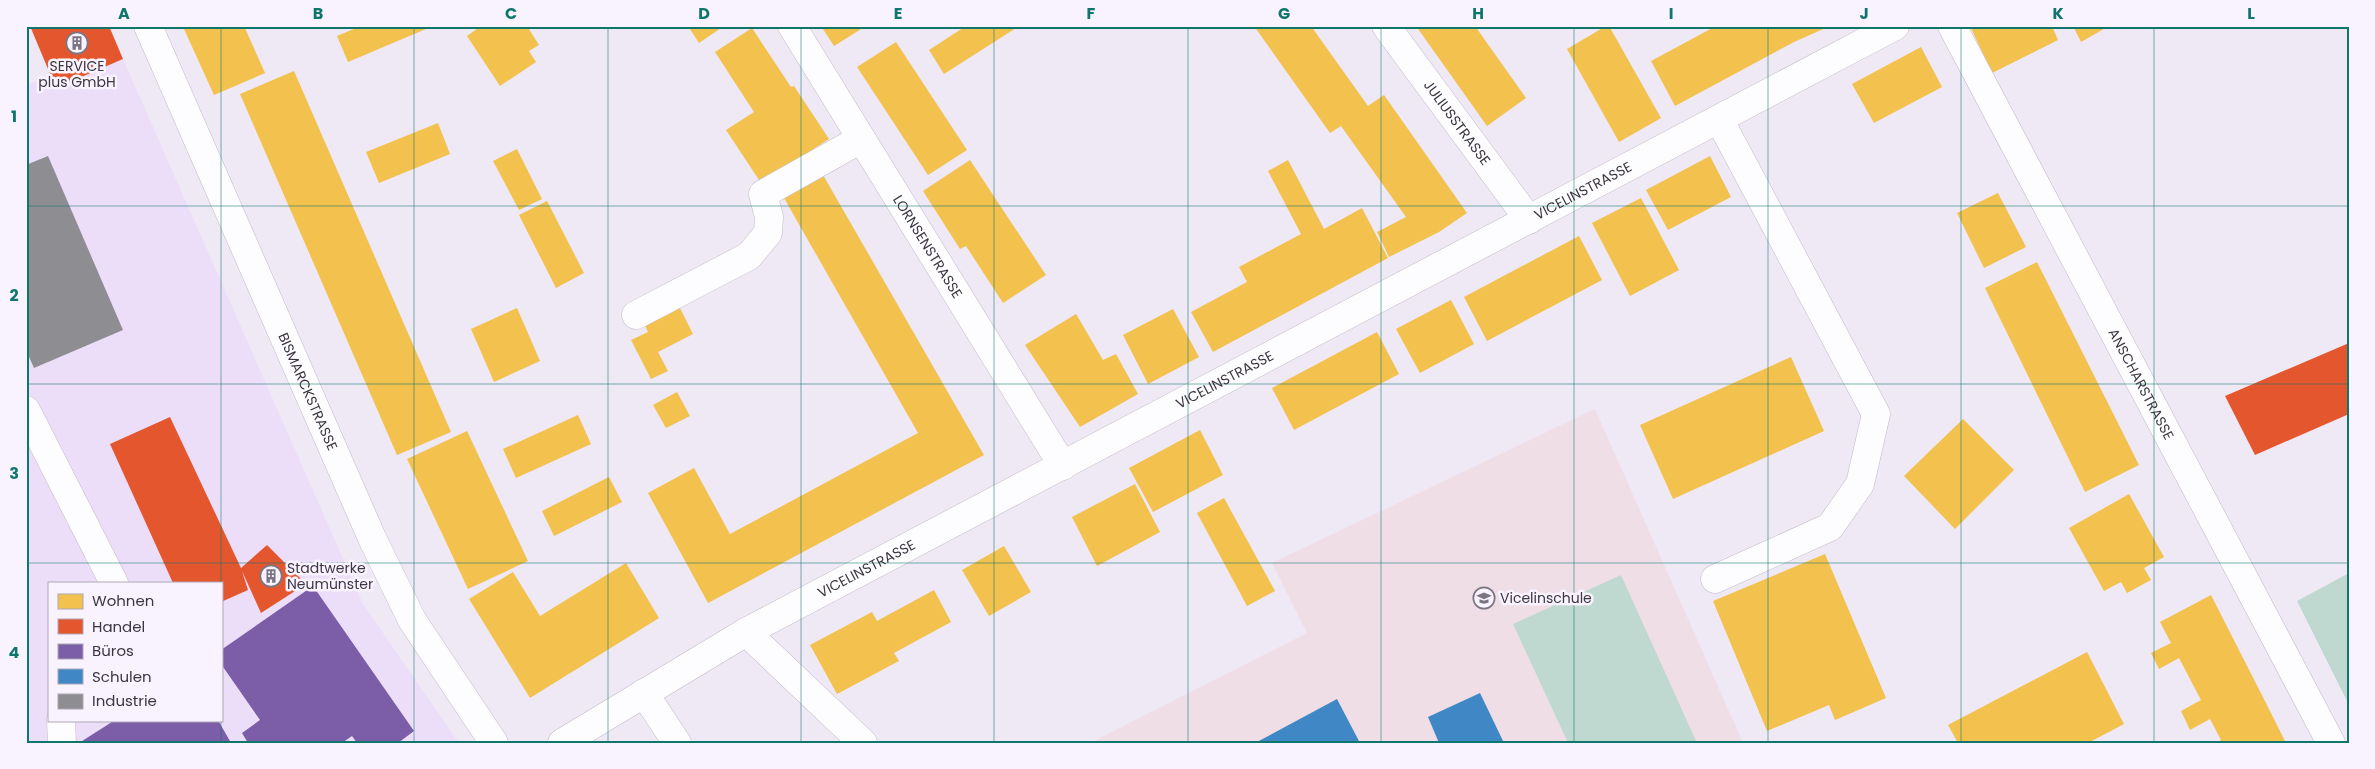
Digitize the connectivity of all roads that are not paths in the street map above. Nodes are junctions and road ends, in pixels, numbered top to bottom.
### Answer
1 (148, 26) edge
2 (792, 26) edge
3 (1386, 26) edge
4 (1895, 26) edge
5 (1952, 26) edge
6 (1719, 119) junction
7 (862, 139) junction
8 (1529, 220) junction
9 (636, 315) dead end
10 (26, 410) edge
11 (1063, 466) junction
12 (1715, 579) dead end
13 (113, 582) edge
14 (746, 632) junction
15 (644, 693) junction
16 (61, 722) edge
17 (62, 743) edge
18 (494, 743) edge
19 (562, 743) edge
20 (677, 743) edge
21 (863, 743) edge
22 (2331, 743) edge

1 - 18 street, BISMARCKSTRASSE
2 - 7 street, LORNSENSTRASSE
3 - 8 street, JULIUSSTRASSE
4 - 6 street, VICELINSTRASSE
5 - 22 street, ANSCHARSTRASSE
6 - 8 street, VICELINSTRASSE
6 - 12 street
7 - 9 street
7 - 11 street, LORNSENSTRASSE
8 - 11 street, VICELINSTRASSE
10 - 13 street
11 - 14 street, VICELINSTRASSE
14 - 15 street, VICELINSTRASSE
14 - 21 street
15 - 19 street, VICELINSTRASSE
15 - 20 street
16 - 17 street

